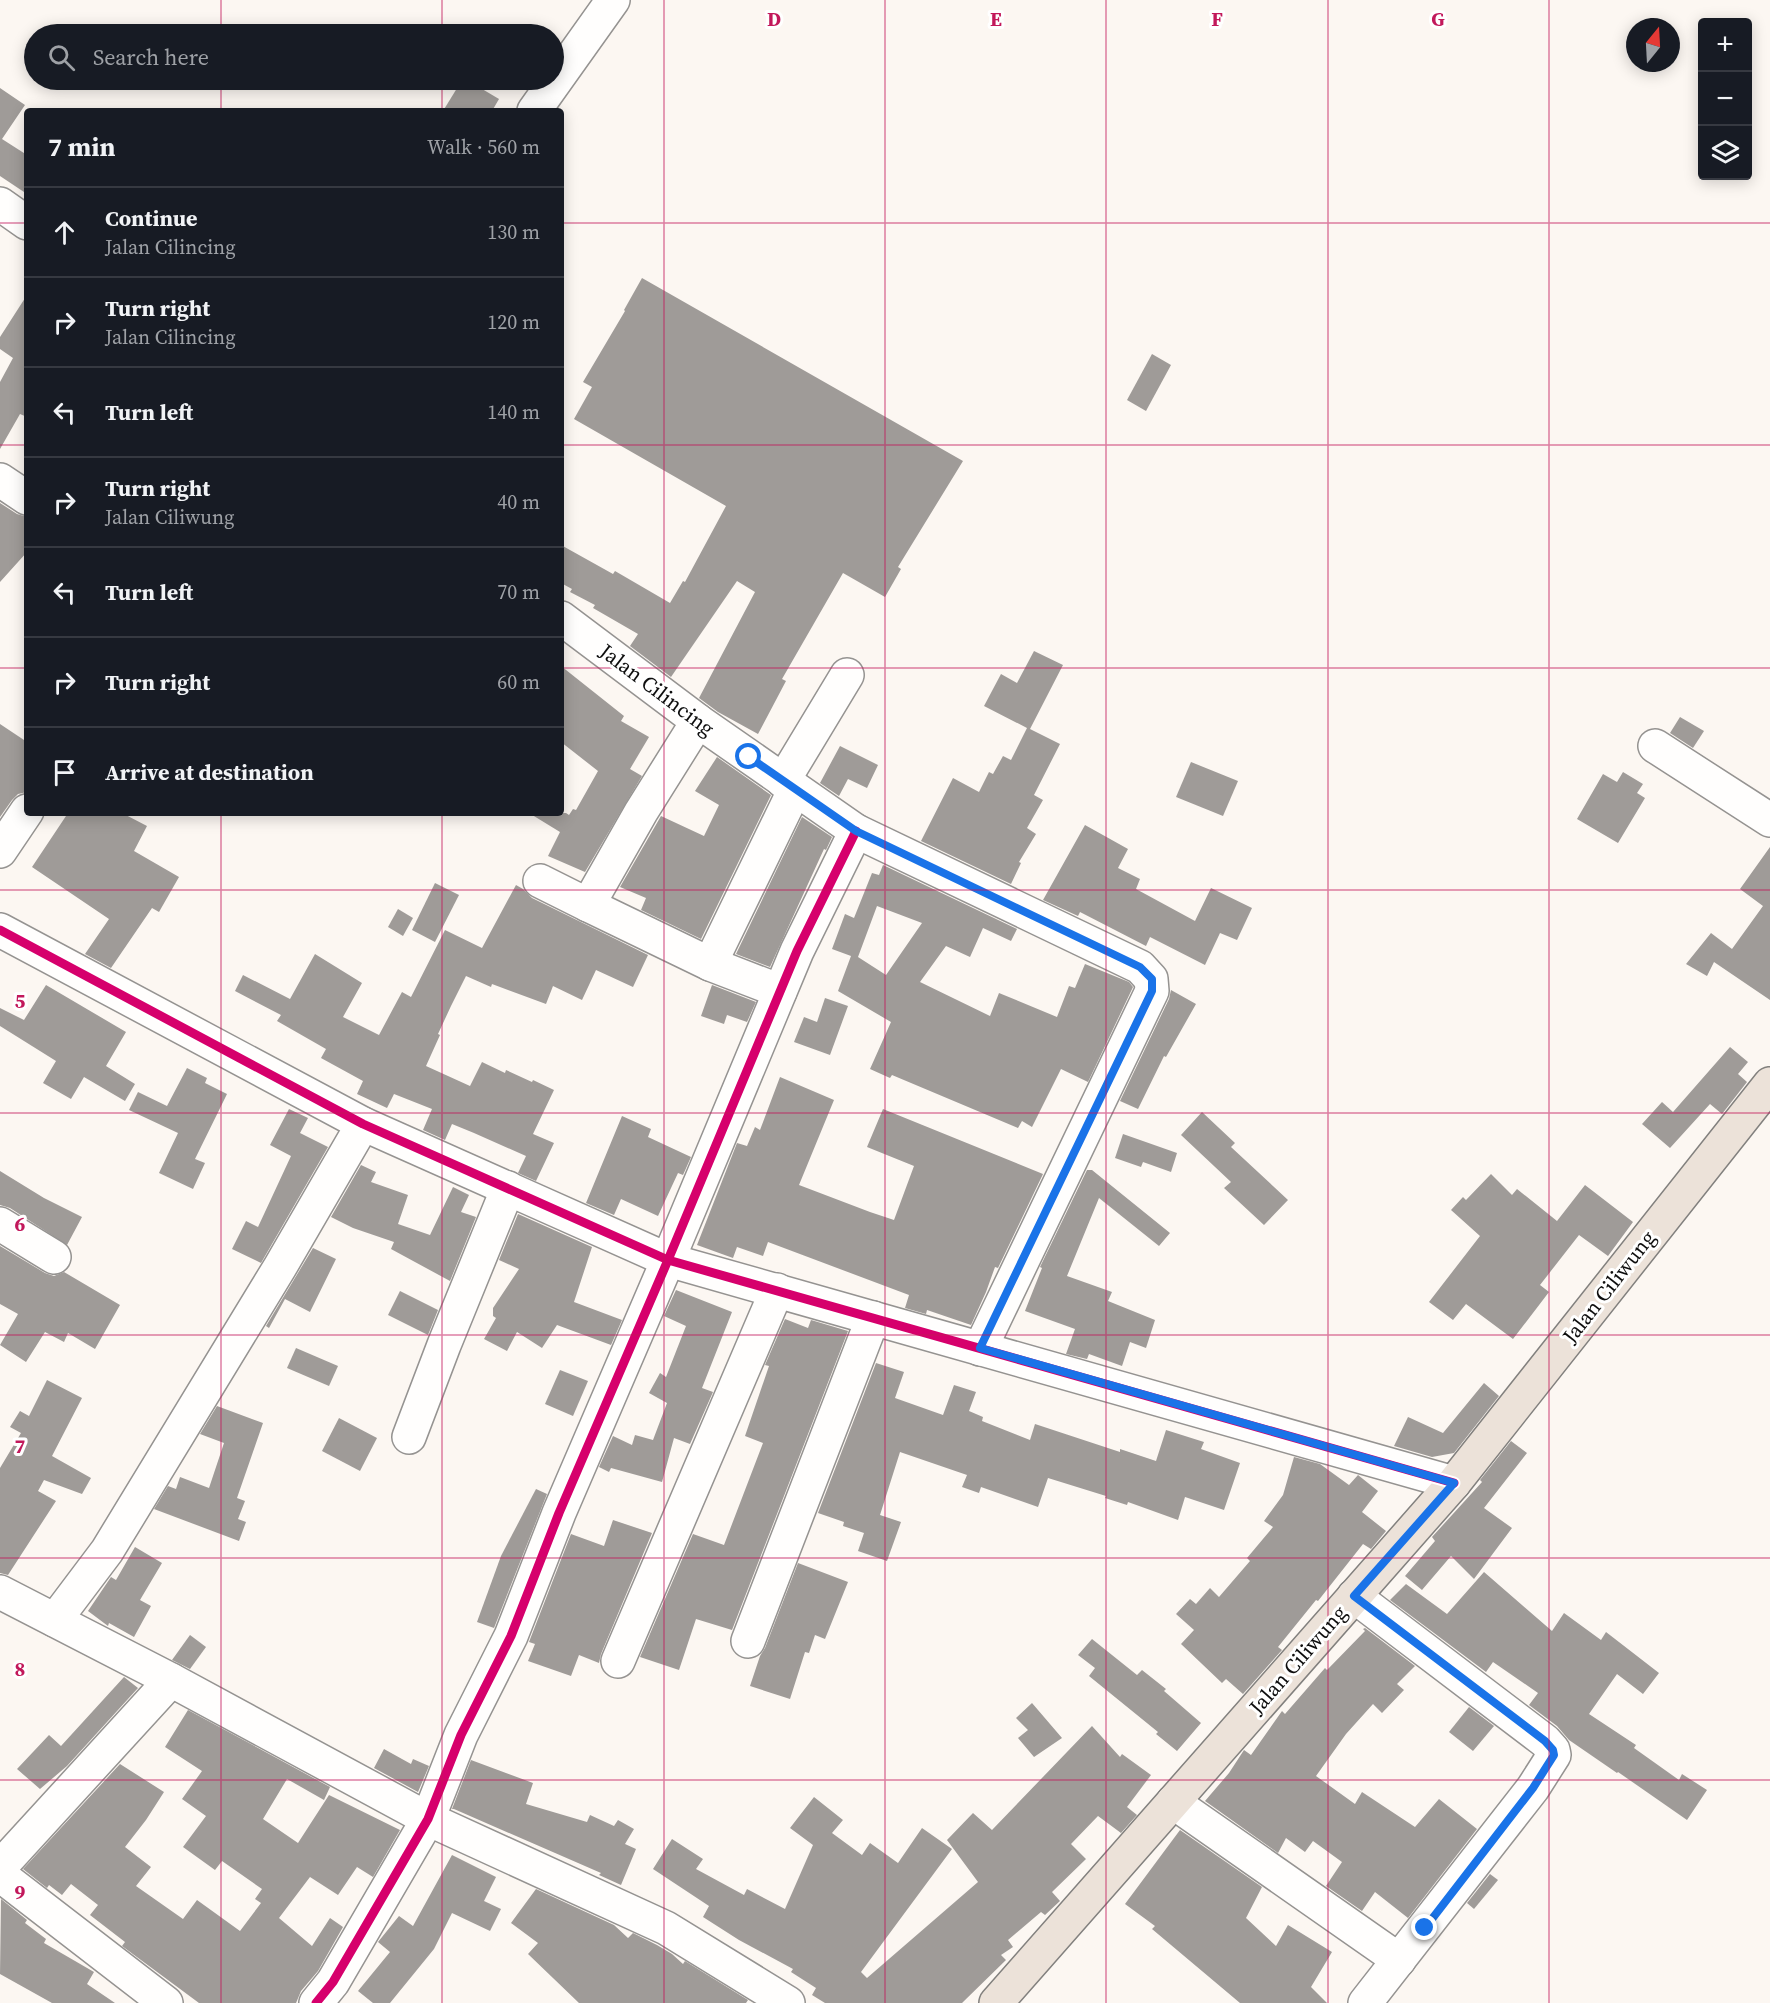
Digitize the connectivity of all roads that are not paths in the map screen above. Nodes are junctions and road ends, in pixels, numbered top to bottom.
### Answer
1 (614, 0) edge
2 (564, 69) edge
3 (549, 90) edge
4 (536, 108) edge
5 (0, 204) edge
6 (24, 221) edge
7 (0, 480) edge
8 (24, 496) edge
9 (564, 620) edge
10 (847, 675) dead end
11 (698, 722) junction
12 (1655, 746) dead end
13 (789, 785) junction
14 (24, 815) edge
15 (1770, 820) edge
16 (856, 831) junction
17 (0, 851) edge
18 (540, 881) dead end
19 (588, 905) junction
20 (0, 930) edge
21 (710, 964) junction
22 (780, 991) junction
23 (1770, 1084) edge
24 (363, 1124) junction
25 (508, 1188) junction
26 (0, 1224) edge
27 (54, 1257) dead end
28 (668, 1260) junction
29 (777, 1290) junction
30 (873, 1318) junction
31 (980, 1348) junction
32 (409, 1437) dead end
33 (1454, 1483) junction
34 (0, 1592) edge
35 (1354, 1596) junction
36 (55, 1620) junction
37 (748, 1641) dead end
38 (618, 1661) dead end
39 (171, 1680) junction
40 (1173, 1802) junction
41 (428, 1819) junction
42 (0, 1867) edge
43 (0, 1875) edge
44 (1399, 1960) junction
45 (166, 2003) edge
46 (316, 2003) edge
47 (788, 2003) edge
48 (996, 2003) edge
49 (1365, 2003) edge

1 - 2 street
3 - 4 street
5 - 6 street
7 - 8 street
9 - 11 street, Jalan Cilincing
10 - 13 street
11 - 13 street, Jalan Cilincing
11 - 19 street
12 - 15 street
13 - 16 street, Jalan Cilincing
13 - 21 street
14 - 17 street
16 - 22 street
16 - 31 street, Jalan Cilincing
18 - 19 street
19 - 21 street
20 - 24 street
21 - 22 street
22 - 28 street
23 - 33 main road, Jalan Ciliwung
24 - 25 street
24 - 36 street
25 - 28 street
25 - 32 street
26 - 27 street
28 - 29 street
28 - 41 street
29 - 30 street
29 - 38 street
30 - 31 street
30 - 37 street
31 - 33 street
33 - 35 main road, Jalan Ciliwung
34 - 36 street
35 - 40 main road, Jalan Ciliwung
35 - 44 street
36 - 39 street
39 - 41 street
39 - 42 street
40 - 44 street
40 - 48 main road, Jalan Ciliwung
41 - 46 street
41 - 47 street
43 - 45 street
44 - 49 street

